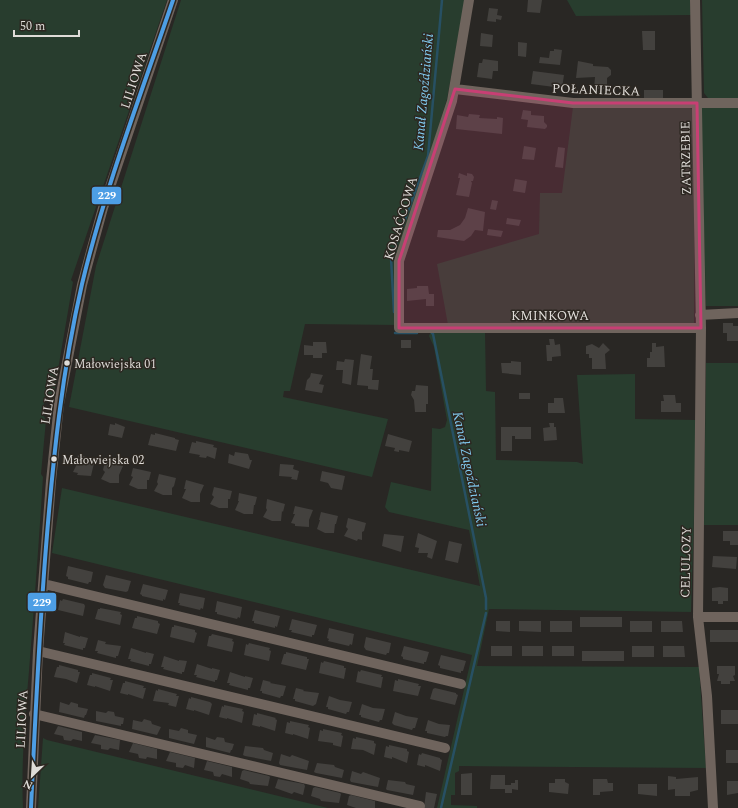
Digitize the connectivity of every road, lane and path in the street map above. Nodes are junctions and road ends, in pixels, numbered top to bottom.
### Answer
1 (173, 0) edge
2 (469, 0) edge
3 (695, 0) edge
4 (455, 89) junction
5 (697, 103) junction
6 (738, 103) edge
7 (738, 313) edge
8 (700, 315) junction
9 (399, 328) joint
10 (701, 328) junction
11 (44, 584) junction
12 (698, 617) junction
13 (738, 618) edge
14 (38, 651) junction
15 (462, 684) dead end
16 (34, 714) junction
17 (445, 748) dead end
18 (420, 806) dead end
19 (31, 808) edge
20 (713, 808) edge

1 - 11 street, LILIOWA
2 - 4 street, KOSAĆCOWA
3 - 5 street, ZATRZEBIE
4 - 5 street, POŁANIECKA
4 - 9 street, KOSAĆCOWA
5 - 6 street, POŁANIECKA
5 - 8 street, ZATRZEBIE
7 - 8 street
8 - 10 street, CELULOZY
9 - 10 street, KMINKOWA
10 - 12 street, CELULOZY
11 - 14 street, LILIOWA
11 - 15 street
12 - 13 street
12 - 20 street, CELULOZY
14 - 16 street, LILIOWA
14 - 17 street
16 - 18 street
16 - 19 street, LILIOWA

